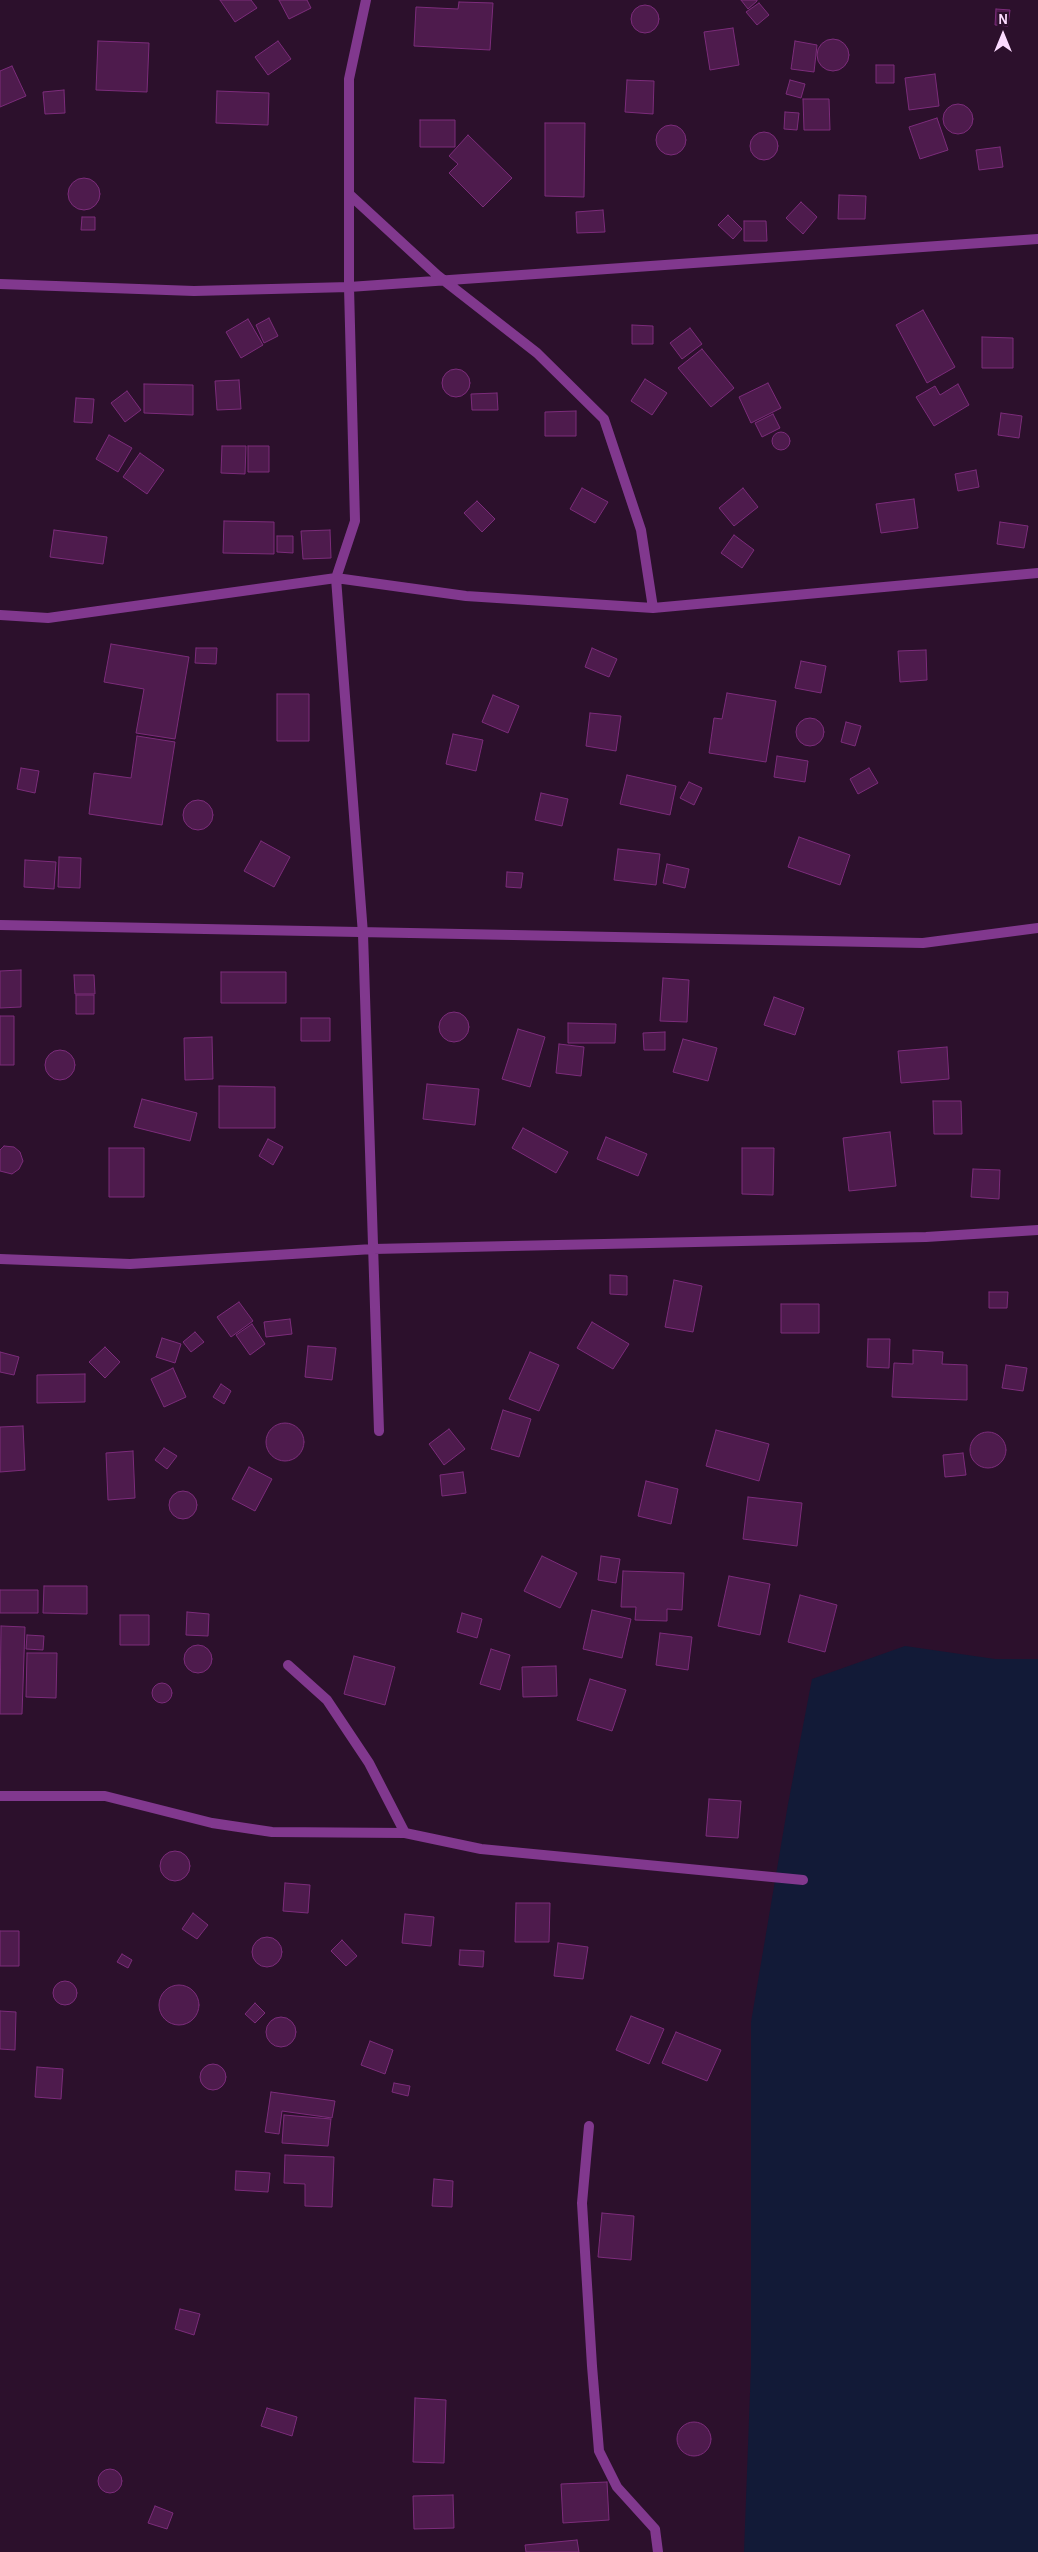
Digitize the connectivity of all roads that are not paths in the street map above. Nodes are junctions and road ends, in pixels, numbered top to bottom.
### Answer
1 (366, 0) edge
2 (350, 195) junction
3 (1038, 239) edge
4 (446, 281) junction
5 (0, 284) edge
6 (349, 287) junction
7 (1038, 573) edge
8 (336, 578) junction
9 (652, 608) junction
10 (0, 615) edge
11 (0, 925) edge
12 (1038, 928) edge
13 (363, 934) junction
14 (1038, 1230) edge
15 (373, 1249) junction
16 (0, 1259) edge
17 (379, 1432) dead end
18 (288, 1666) dead end
19 (0, 1796) edge
20 (406, 1833) junction
21 (802, 1880) dead end
22 (589, 2126) dead end
23 (658, 2552) edge

1 - 2 street
2 - 4 street
2 - 6 street
3 - 4 street
4 - 6 street
4 - 9 street
5 - 6 street
6 - 8 street
7 - 9 street
8 - 9 street
8 - 10 street
8 - 13 street
11 - 13 street
12 - 13 street
13 - 15 street
14 - 15 street
15 - 16 street
15 - 17 street
18 - 20 street
19 - 20 street
20 - 21 street
22 - 23 street

